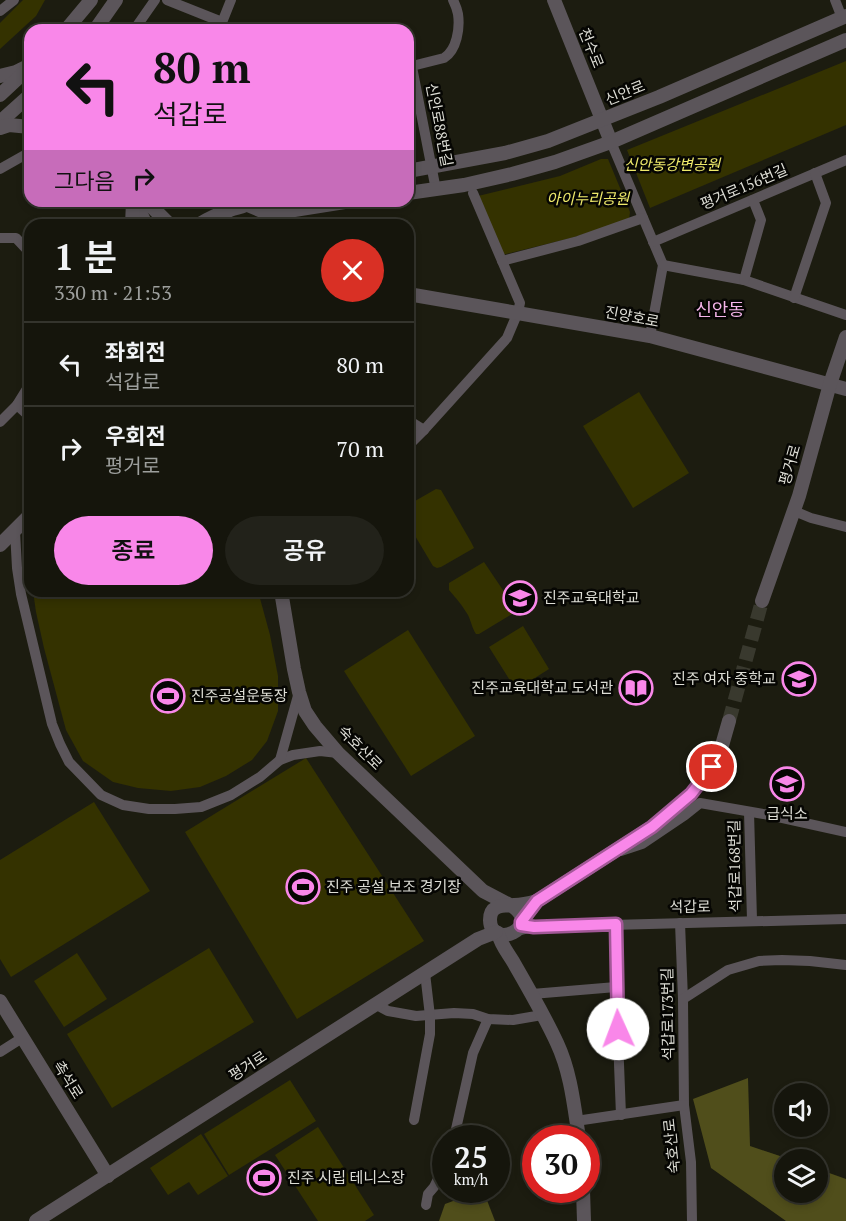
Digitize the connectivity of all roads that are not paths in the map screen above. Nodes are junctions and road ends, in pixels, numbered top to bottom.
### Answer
1 (14, 0) edge
2 (91, 0) edge
3 (116, 0) edge
4 (155, 0) edge
5 (167, 0) edge
6 (231, 0) edge
7 (453, 0) edge
8 (554, 0) edge
9 (835, 0) edge
10 (0, 11) edge
11 (844, 17) edge
12 (71, 24) edge
13 (99, 24) edge
14 (138, 24) edge
15 (217, 24) edge
16 (222, 24) edge
17 (846, 40) edge
18 (414, 66) edge
19 (24, 69) edge
20 (24, 71) edge
21 (0, 76) edge
22 (414, 86) edge
23 (2, 91) edge
24 (24, 102) edge
25 (24, 105) edge
26 (602, 120) junction
27 (0, 122) edge
28 (24, 126) edge
29 (0, 128) edge
30 (611, 142) junction
31 (24, 155) edge
32 (846, 160) edge
33 (431, 167) junction
34 (0, 169) edge
35 (414, 170) edge
36 (814, 173) junction
37 (436, 190) junction
38 (414, 193) edge
39 (473, 193) dead end
40 (753, 200) junction
41 (152, 207) edge
42 (238, 207) edge
43 (257, 207) edge
44 (313, 207) edge
45 (229, 210) junction
46 (643, 218) junction
47 (164, 219) edge
48 (208, 219) edge
49 (225, 219) edge
50 (0, 238) edge
51 (653, 242) junction
52 (24, 247) edge
53 (502, 261) junction
54 (663, 264) junction
55 (744, 280) junction
56 (414, 295) edge
57 (794, 298) junction
58 (518, 312) junction
59 (846, 315) edge
60 (650, 336) junction
61 (846, 337) edge
62 (830, 384) junction
63 (846, 389) edge
64 (24, 394) edge
65 (17, 405) junction
66 (24, 411) edge
67 (0, 422) edge
68 (414, 424) edge
69 (424, 430) junction
70 (414, 440) edge
71 (794, 511) junction
72 (24, 521) edge
73 (846, 527) edge
74 (15, 531) junction
75 (0, 545) edge
76 (282, 597) edge
77 (762, 601) tunnel mouth
78 (299, 692) junction
79 (729, 721) tunnel mouth
80 (338, 753) junction
81 (280, 760) junction
82 (749, 812) junction
83 (846, 832) edge
84 (607, 856) junction
85 (483, 891) junction
86 (537, 901) junction
87 (510, 905) junction
88 (491, 915) junction
89 (846, 918) edge
90 (752, 920) junction
91 (680, 923) junction
92 (616, 924) junction
93 (521, 928) junction
94 (497, 933) junction
95 (478, 939) junction
96 (507, 951) junction
97 (846, 965) edge
98 (424, 973) junction
99 (616, 987) junction
100 (532, 994) junction
101 (683, 999) junction
102 (0, 1001) edge
103 (375, 1004) junction
104 (542, 1015) junction
105 (430, 1016) junction
106 (488, 1019) junction
107 (22, 1038) junction
108 (0, 1052) edge
109 (684, 1105) junction
110 (621, 1115) junction
111 (414, 1119) dead end
112 (576, 1121) junction
113 (457, 1125) edge
114 (577, 1125) edge
115 (108, 1176) junction
116 (432, 1189) edge
117 (584, 1203) edge
118 (426, 1204) dead end
119 (36, 1221) edge
120 (584, 1221) edge
121 (692, 1221) edge

1 - 10 street
2 - 12 street
3 - 13 street
4 - 14 street
5 - 15 street
6 - 16 street
7 - 18 street, 신안로88번길
8 - 26 street, 천수로
9 - 11 street
11 - 26 street, 신안로
17 - 30 street
19 - 21 street
20 - 23 street
22 - 33 street, 신안로88번길
23 - 24 street
25 - 27 street
26 - 30 street, 천수로
26 - 33 street, 신안로
28 - 29 street
30 - 37 street
30 - 46 street
31 - 34 street
32 - 36 street, 평거로156번길
33 - 35 street, 신안로
33 - 37 street, 신안로88번길
36 - 40 street, 평거로156번길
36 - 57 street
37 - 38 street
39 - 53 street
40 - 51 street, 평거로156번길
40 - 55 street
41 - 47 street
42 - 45 street
43 - 44 street
45 - 48 street
45 - 49 street
46 - 51 street
46 - 53 street
50 - 52 street
51 - 54 street
53 - 58 street
54 - 55 street
54 - 60 street
55 - 57 street
56 - 58 street, 진양호로
57 - 59 street
58 - 60 street, 진양호로
58 - 69 street
60 - 62 street, 진양호로
61 - 62 street, 평거로
62 - 63 street, 진양호로
62 - 71 street, 평거로
64 - 65 street
65 - 66 street
65 - 67 street
68 - 69 street
69 - 70 street
71 - 73 street
71 - 77 street, 평거로
72 - 74 street
74 - 75 street
74 - 81 street
76 - 78 street, 숙호산로
78 - 80 street, 숙호산로
78 - 81 street
79 - 84 street
80 - 81 street
80 - 85 street, 숙호산로
82 - 83 street, 석갑로168번길
82 - 84 street, 석갑로168번길
82 - 90 street, 석갑로168번길
84 - 86 street
85 - 87 street
85 - 88 street
86 - 87 street
86 - 93 street
87 - 88 street
87 - 93 street
88 - 94 street
88 - 95 street
89 - 90 street, 석갑로
90 - 91 street, 석갑로
91 - 92 street, 석갑로
91 - 101 street, 석갑로173번길
92 - 93 street, 석갑로
92 - 99 street
93 - 94 street
93 - 96 street
94 - 95 street, 평거로
94 - 96 street
95 - 98 street, 평거로
96 - 100 street
97 - 101 street
98 - 103 street, 평거로
98 - 105 street
99 - 100 street
99 - 110 street
100 - 104 street
101 - 109 street, 석갑로173번길
102 - 107 street, 촉석로
103 - 105 street
103 - 115 street, 평거로
104 - 106 street
104 - 112 street
105 - 106 street
105 - 111 street
106 - 113 street
107 - 108 street
107 - 115 street, 촉석로
109 - 110 street, 숙호산로
109 - 121 street, 숙호산로
110 - 112 street, 숙호산로
112 - 114 street
115 - 119 street, 평거로
116 - 118 street
117 - 120 street

